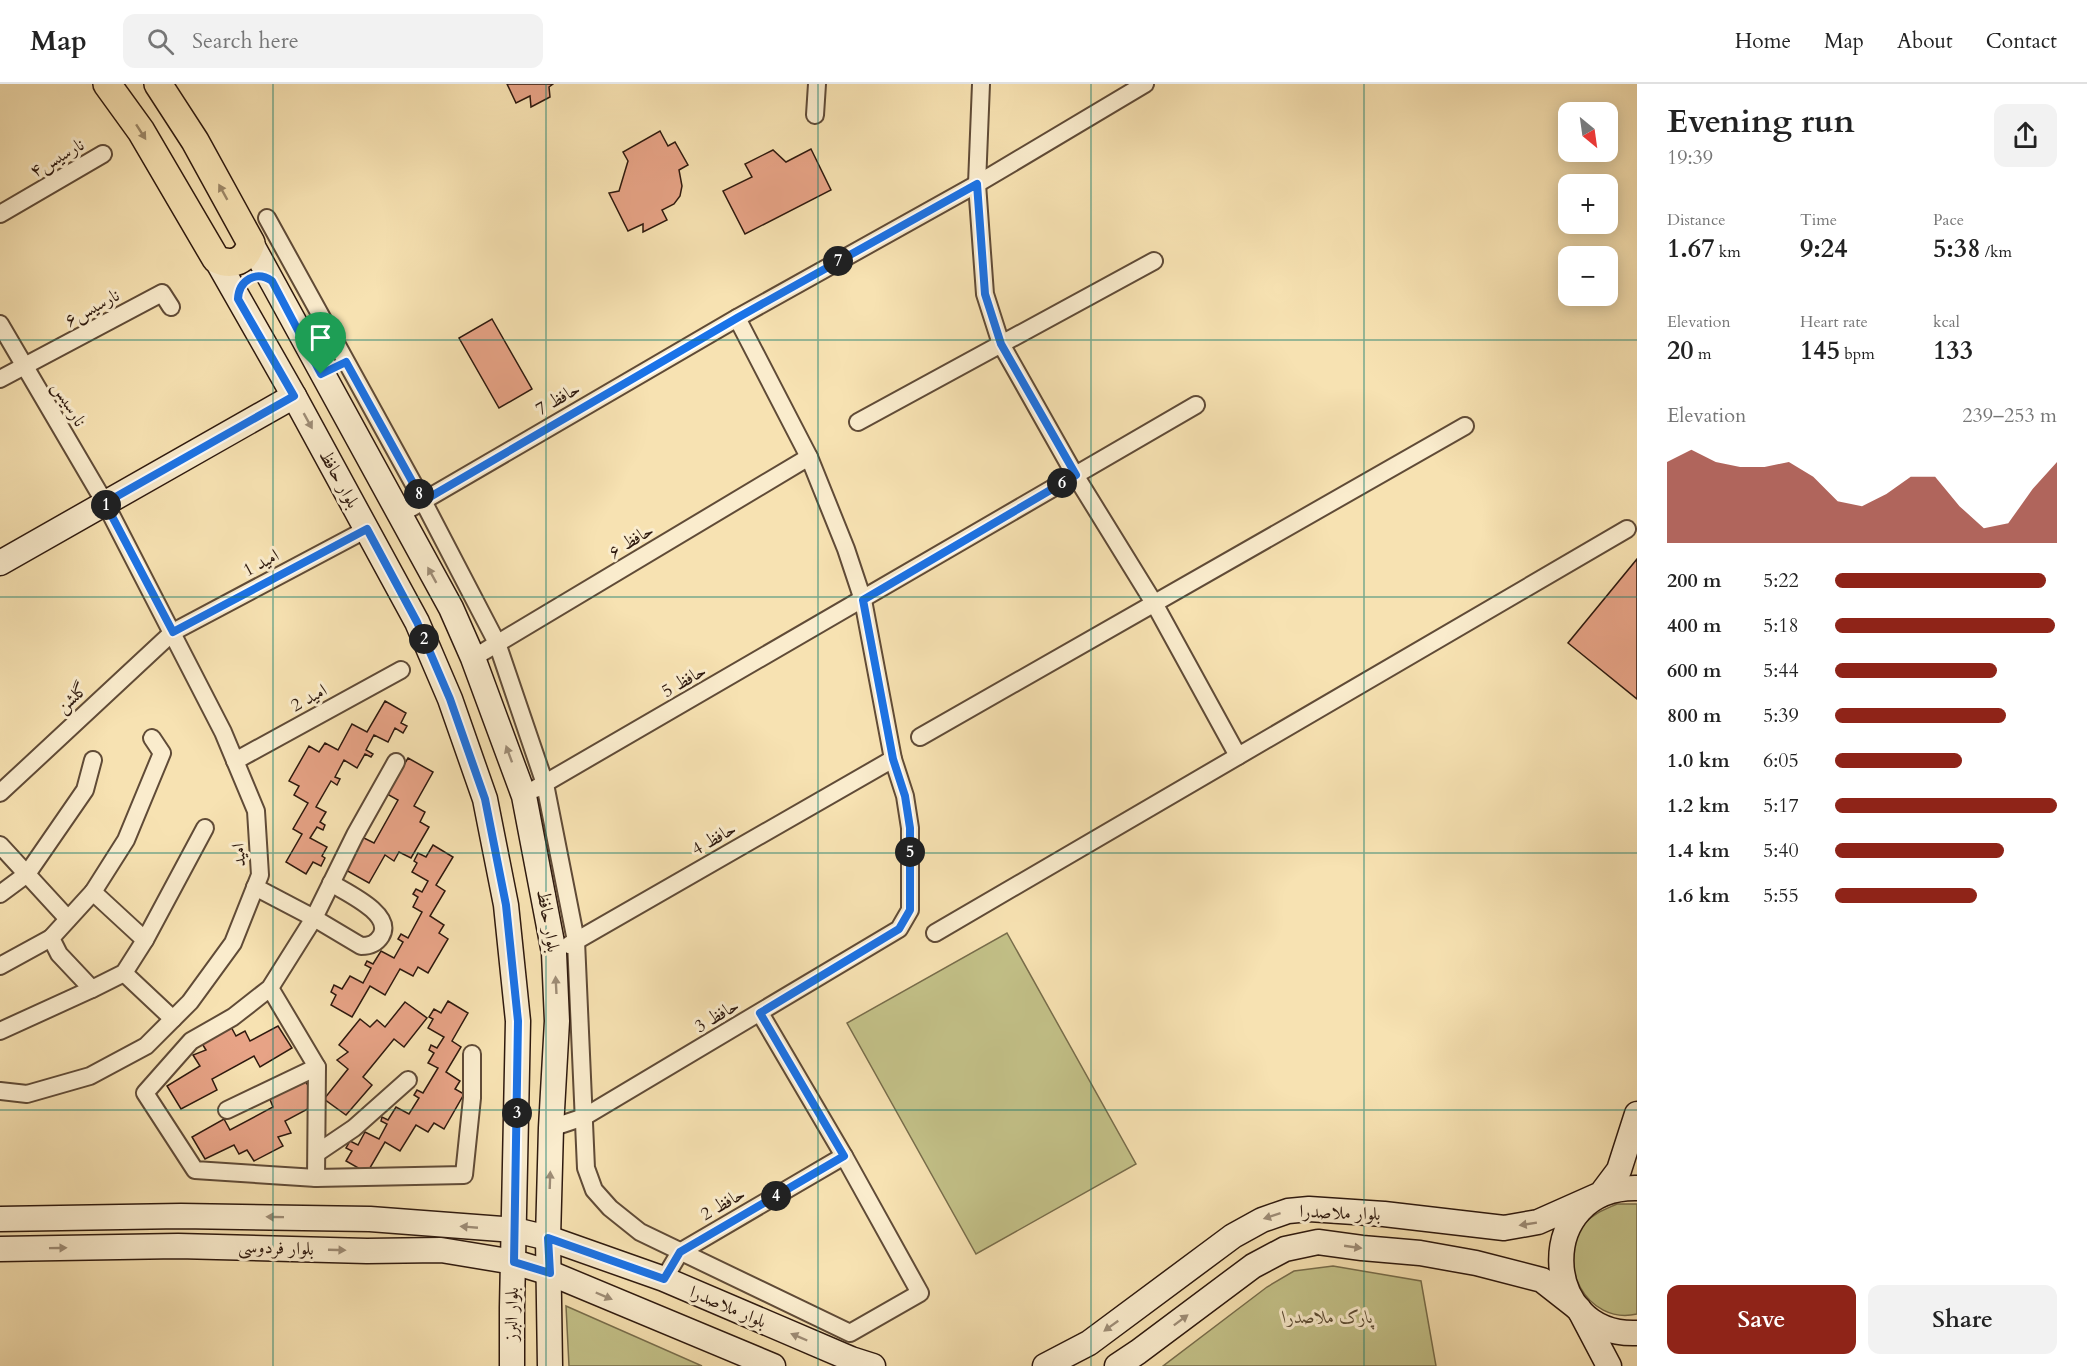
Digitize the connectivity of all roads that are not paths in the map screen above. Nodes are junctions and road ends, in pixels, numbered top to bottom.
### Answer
1 (107, 84) edge
2 (158, 84) edge
3 (817, 84) edge
4 (981, 84) edge
5 (1145, 84) edge
6 (815, 115) dead end
7 (103, 154) dead end
8 (977, 184) junction
9 (0, 214) edge
10 (267, 218) dead end
11 (251, 243) junction
12 (216, 259) junction
13 (1154, 261) dead end
14 (272, 281) junction
15 (238, 299) junction
16 (171, 307) dead end
17 (737, 318) junction
18 (0, 324) edge
19 (1001, 344) junction
20 (346, 362) junction
21 (24, 365) junction
22 (321, 374) junction
23 (0, 379) edge
24 (294, 396) junction
25 (1196, 405) dead end
26 (858, 422) dead end
27 (1465, 426) dead end
28 (809, 457) junction
29 (1076, 475) junction
30 (423, 501) junction
31 (105, 503) junction
32 (399, 515) junction
33 (367, 529) junction
34 (1627, 529) dead end
35 (0, 563) edge
36 (863, 600) junction
37 (1154, 603) junction
38 (173, 632) junction
39 (497, 643) junction
40 (473, 658) junction
41 (401, 669) dead end
42 (920, 737) dead end
43 (152, 738) dead end
44 (1238, 756) junction
45 (893, 759) junction
46 (93, 760) dead end
47 (235, 761) junction
48 (396, 762) dead end
49 (545, 784) junction
50 (0, 793) edge
51 (524, 796) junction
52 (206, 828) dead end
53 (0, 845) edge
54 (27, 874) junction
55 (331, 883) junction
56 (255, 886) junction
57 (93, 892) junction
58 (0, 894) edge
59 (314, 918) junction
60 (68, 919) junction
61 (935, 933) dead end
62 (51, 938) junction
63 (145, 940) junction
64 (576, 941) junction
65 (554, 953) junction
66 (0, 966) edge
67 (124, 973) junction
68 (270, 988) junction
69 (92, 989) junction
70 (760, 1013) junction
71 (173, 1019) junction
72 (0, 1031) edge
73 (472, 1054) dead end
74 (317, 1067) junction
75 (408, 1080) dead end
76 (0, 1091) edge
77 (227, 1110) dead end
78 (1637, 1114) edge
79 (584, 1118) junction
80 (551, 1128) junction
81 (317, 1153) junction
82 (844, 1156) junction
83 (316, 1178) junction
84 (1637, 1188) edge
85 (1601, 1194) junction
86 (0, 1219) edge
87 (515, 1230) junction
88 (548, 1238) junction
89 (0, 1249) edge
90 (680, 1252) junction
91 (514, 1262) junction
92 (550, 1273) junction
93 (664, 1279) junction
94 (1579, 1309) junction
95 (1637, 1333) edge
96 (512, 1366) edge
97 (550, 1366) edge
98 (773, 1366) edge
99 (873, 1366) edge
100 (1046, 1366) edge
101 (1117, 1366) edge
102 (1609, 1366) edge

1 -> 12 main road, بلوار حافظ
11 -> 2 main road, بلوار حافظ
3 - 6 street
4 - 8 street
5 - 8 street, حافظ 7
7 - 9 street, نارسیس۴
8 - 17 street, حافظ 7
8 - 19 street
10 - 20 street
11 - 12 main road
11 - 14 main road, بلوار حافظ
12 - 15 main road, بلوار حافظ
13 - 19 street
14 - 15 main road
14 - 22 main road, بلوار حافظ
15 - 24 main road, بلوار حافظ
16 - 21 street, نارسیس۶
17 - 28 street
17 - 30 street, حافظ 7
18 - 21 street, نارسیس
19 - 26 street
19 - 29 street
20 - 22 street
20 - 30 street
21 - 23 street
21 - 31 street, نارسیس
22 - 32 main road, بلوار حافظ
24 - 31 main road
24 -> 33 main road, بلوار حافظ
25 - 29 street, حافظ 5
27 - 37 street
28 - 36 street
28 - 39 street, حافظ ۶
29 - 36 street, حافظ 5
29 - 37 street
30 - 32 street, حافظ 7
30 - 39 street
31 - 35 main road
31 - 38 street, امید
40 -> 32 main road, بلوار حافظ
33 - 38 street, امید 1
33 - 87 main road, بلوار حافظ
34 - 44 street
36 - 45 street
36 - 49 street, حافظ 5
37 - 42 street
37 - 44 street
38 - 47 street, امید
38 - 50 street, گلشن
39 - 40 street, حافظ ۶
39 - 49 street
51 -> 40 main road, بلوار حافظ
41 - 47 street, امید 2
43 - 57 street
44 - 61 street
45 - 64 street, حافظ 4
45 - 70 street, حافظ 3
46 - 54 street
47 - 56 street, امید
48 - 55 street
49 - 51 street, حافظ 5
49 - 64 street
51 - 65 main road, بلوار حافظ
52 - 63 street
53 - 54 street
54 - 58 street
54 - 60 street
55 - 59 street
55 - 59 street
56 - 59 street
56 - 71 street, امید
57 - 60 street
57 - 63 street
59 - 68 street
60 - 62 street
62 - 66 street
62 - 69 street
63 - 67 street
64 - 65 street, حافظ 4
64 - 79 street
80 -> 65 main road, بلوار حافظ
67 - 69 street
67 - 71 street
68 - 74 street
68 - 83 street
69 - 72 street
70 - 79 street, حافظ 3
70 - 82 street
71 - 76 street, امید
73 - 83 street
74 - 77 street
74 - 81 street
75 - 81 street
78 - 85 main road
79 - 80 street, حافظ 3
79 - 90 street
88 -> 80 main road, بلوار حافظ
81 - 83 street
82 - 90 street, حافظ 2
82 - 90 street
84 - 85 main road, بلوار ملاصدرا
85 - 94 main road
85 -> 100 main road, بلوار ملاصدرا
87 -> 86 main road, بلوار فردوسی
87 - 88 main road, بلوار فردوسی
87 - 91 main road, بلوار حافظ
88 - 92 main road, بلوار البرز
88 - 93 main road, بلوار ملاصدرا
89 -> 91 main road, بلوار فردوسی
90 - 93 street, حافظ 2
91 - 92 main road, بلوار فردوسی
91 - 96 main road, بلوار البرز
92 - 97 main road, بلوار البرز
92 -> 98 main road, بلوار ملاصدرا
99 -> 93 main road, بلوار ملاصدرا
94 - 95 main road, بلوار ملاصدرا
101 -> 94 main road, بلوار ملاصدرا
94 - 102 main road

